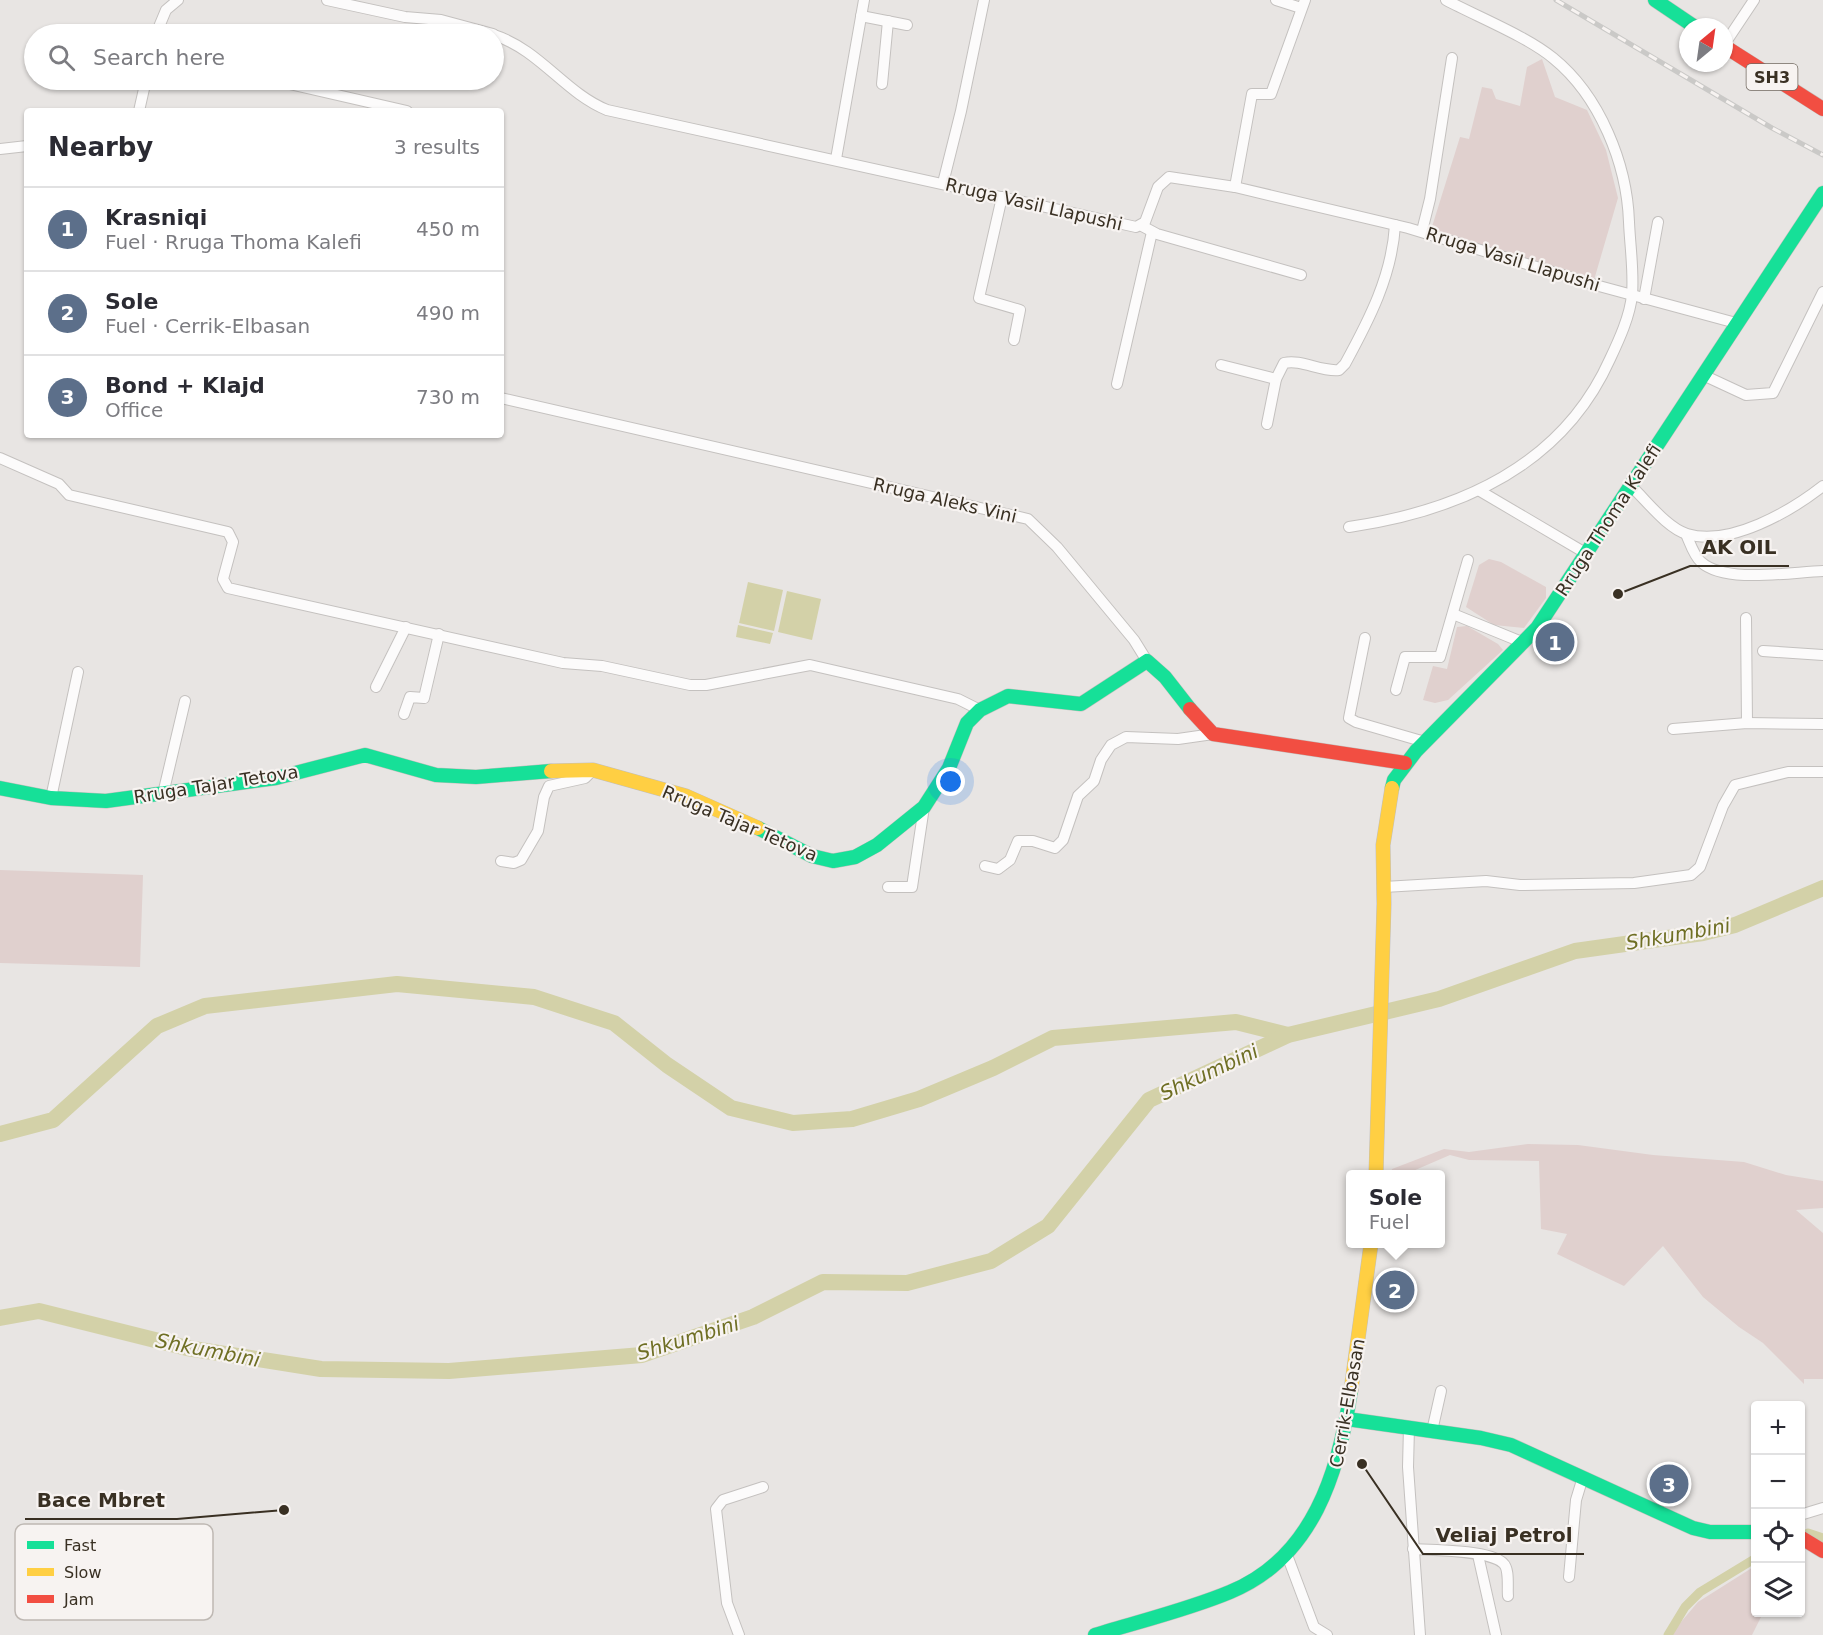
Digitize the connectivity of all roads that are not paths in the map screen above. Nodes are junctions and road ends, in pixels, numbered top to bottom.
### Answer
1 (178, 0) edge
2 (327, 0) edge
3 (864, 0) edge
4 (984, 0) edge
5 (1276, 0) edge
6 (1446, 0) edge
7 (1655, 0) edge
8 (1754, 0) edge
9 (1303, 4) edge
10 (861, 16) junction
11 (1682, 18) edge
12 (888, 21) junction
13 (160, 24) edge
14 (456, 24) edge
15 (907, 25) dead end
16 (1733, 32) edge
17 (504, 40) edge
18 (1733, 52) edge
19 (1452, 58) dead end
20 (882, 84) dead end
21 (144, 90) edge
22 (316, 90) edge
23 (140, 108) edge
24 (394, 108) edge
25 (1822, 108) edge
26 (24, 146) edge
27 (0, 149) edge
28 (836, 159) junction
29 (943, 183) junction
30 (1235, 187) junction
31 (1823, 193) edge
32 (1002, 197) junction
33 (1658, 222) dead end
34 (1395, 225) junction
35 (1147, 229) junction
36 (1422, 231) junction
37 (1301, 275) dead end
38 (1823, 292) edge
39 (1632, 296) junction
40 (1644, 299) junction
41 (1736, 323) junction
42 (1014, 340) dead end
43 (1221, 365) dead end
44 (1703, 375) junction
45 (1276, 379) junction
46 (1117, 384) dead end
47 (504, 399) edge
48 (1267, 424) dead end
49 (0, 458) edge
50 (1631, 486) junction
51 (1823, 486) edge
52 (1480, 491) junction
53 (1349, 527) dead end
54 (1686, 534) junction
55 (1587, 554) junction
56 (1468, 560) dead end
57 (1823, 571) edge
58 (1453, 614) junction
59 (1746, 618) dead end
60 (406, 627) junction
61 (439, 634) junction
62 (1365, 638) dead end
63 (1524, 644) junction
64 (1763, 651) dead end
65 (1823, 655) edge
66 (1148, 661) junction
67 (78, 672) dead end
68 (376, 687) dead end
69 (1396, 690) dead end
70 (185, 701) dead end
71 (980, 710) junction
72 (404, 714) dead end
73 (1747, 723) junction
74 (1823, 724) edge
75 (1673, 729) dead end
76 (1213, 734) junction
77 (1425, 742) junction
78 (1405, 763) junction
79 (593, 770) junction
80 (1823, 772) edge
81 (0, 788) edge
82 (163, 794) junction
83 (51, 798) junction
84 (924, 807) junction
85 (501, 861) dead end
86 (985, 866) dead end
87 (888, 887) dead end
88 (1384, 887) junction
89 (1376, 1170) edge
90 (1370, 1248) edge
91 (1441, 1391) dead end
92 (1347, 1419) junction
93 (1409, 1427) junction
94 (1432, 1431) junction
95 (1582, 1477) junction
96 (763, 1487) dead end
97 (1823, 1508) edge
98 (1805, 1513) edge
99 (1751, 1532) edge
100 (1805, 1540) edge
101 (1413, 1549) junction
102 (1823, 1551) edge
103 (1287, 1555) junction
104 (1478, 1555) junction
105 (1569, 1577) dead end
106 (1508, 1596) dead end
107 (739, 1635) edge
108 (1095, 1635) edge
109 (1327, 1635) edge
110 (1420, 1635) edge
111 (1496, 1635) edge

1 - 13 street
2 - 14 street, Rruga Vasil Llapushi
3 - 10 street
4 - 29 street
5 - 9 street
6 - 39 street
7 - 11 main road
8 - 16 street
9 - 30 street
10 - 12 street
10 - 28 street
12 - 15 street
12 - 20 street
17 - 28 street, Rruga Vasil Llapushi
18 - 25 main road, SH3
19 - 36 street
21 - 23 street
22 - 24 street
26 - 27 street
28 - 29 street, Rruga Vasil Llapushi
29 - 32 street, Rruga Vasil Llapushi
30 - 34 street, Rruga Vasil Llapushi
30 - 35 street, Rruga Vasil Llapushi
31 - 41 main road, Rruga Thoma Kalefi
32 - 35 street, Rruga Vasil Llapushi
32 - 42 street
33 - 40 street
34 - 36 street, Rruga Vasil Llapushi
34 - 45 street
35 - 37 street
35 - 46 street
36 - 39 street, Rruga Vasil Llapushi
38 - 44 street
39 - 40 street, Rruga Vasil Llapushi
39 - 52 street
40 - 41 street, Rruga Vasil Llapushi
41 - 44 main road, Rruga Thoma Kalefi
43 - 45 street
44 - 50 main road, Rruga Thoma Kalefi
45 - 48 street
47 - 66 street, Rruga Aleks Vini
49 - 60 street
50 - 54 street
50 - 55 main road, Rruga Thoma Kalefi
51 - 54 street
52 - 53 street
52 - 55 street
54 - 57 street
55 - 63 main road, Rruga Thoma Kalefi
56 - 58 street
58 - 63 street
58 - 69 street
59 - 73 street
60 - 61 street
60 - 68 street
61 - 71 street
61 - 72 street
62 - 77 street
63 - 77 main road, Rruga Thoma Kalefi
64 - 65 street
66 - 71 main road, Rruga Tajar Tetova
66 - 76 main road, Rruga Aleks Vini
67 - 83 street
70 - 82 street
71 - 84 main road, Rruga Tajar Tetova
73 - 74 street
73 - 75 street
76 - 78 main road
76 - 86 street
77 - 78 main road, Rruga Thoma Kalefi
78 - 88 main road, Rruga Thoma Kalefi
79 - 82 main road, Rruga Tajar Tetova
79 - 84 main road, Rruga Tajar Tetova
79 - 85 street
80 - 88 street
81 - 83 main road, Rruga Tajar Tetova
82 - 83 main road, Rruga Tajar Tetova
84 - 87 street
88 - 89 main road, Rruga Thoma Kalefi
90 - 92 main road, Cerrik-Elbasan
91 - 94 street
92 - 93 main road
92 - 103 main road, Cerrik-Elbasan
93 - 94 main road
93 - 101 street
94 - 95 main road
95 - 99 main road
95 - 105 street
96 - 107 street
97 - 98 street
100 - 102 main road
101 - 104 street
101 - 110 street
103 - 108 main road, Cerrik-Elbasan
103 - 109 street
104 - 106 street
104 - 111 street

